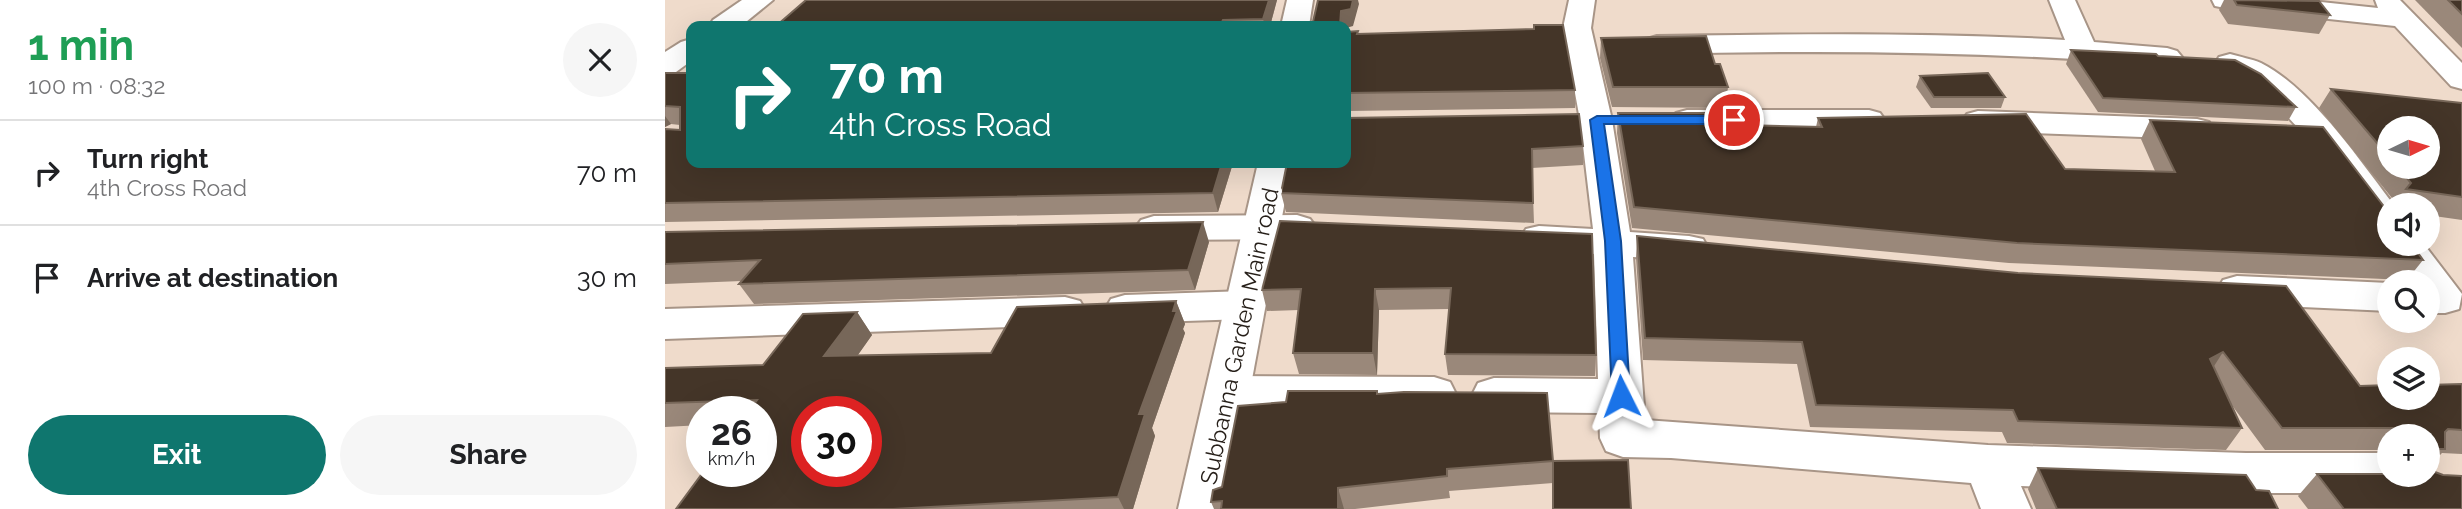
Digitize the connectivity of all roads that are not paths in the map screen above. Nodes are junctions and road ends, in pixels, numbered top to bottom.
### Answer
1 (760, 0) edge
2 (1300, 0) edge
3 (1582, 0) edge
4 (2062, 0) edge
5 (2224, 0) edge
6 (2395, 9) edge
7 (730, 21) edge
8 (1296, 21) edge
9 (1588, 39) junction
10 (684, 49) edge
11 (2083, 49) junction
12 (665, 66) edge
13 (2462, 80) edge
14 (2284, 93) junction
15 (2325, 97) dead end
16 (1610, 120) junction
17 (1900, 120) edge
18 (1941, 121) edge
19 (2227, 131) edge
20 (2281, 134) edge
21 (2322, 135) junction
22 (1274, 168) edge
23 (2377, 208) edge
24 (1264, 226) junction
25 (1125, 228) edge
26 (1334, 229) edge
27 (1501, 236) edge
28 (1613, 241) junction
29 (1722, 251) edge
30 (2199, 288) edge
31 (2377, 296) edge
32 (1246, 306) junction
33 (665, 324) edge
34 (1227, 393) junction
35 (1621, 396) junction
36 (1988, 465) junction
37 (2377, 478) edge
38 (2257, 491) edge
39 (1203, 509) edge
40 (2006, 509) edge

1 - 7 street
2 - 8 street
3 - 9 street
4 - 11 street
5 - 6 street
6 - 13 street
9 - 11 street
9 - 16 street
10 - 12 street
11 - 14 street
14 - 15 street
14 - 21 street
16 - 17 street
16 - 28 street
18 - 19 street
20 - 21 street
21 - 23 street
22 - 24 street, Subbanna Garden Main road
24 - 25 street
24 - 26 street
24 - 32 street, Subbanna Garden Main road
27 - 28 street
28 - 29 street
28 - 35 street
30 - 31 street
32 - 33 street
32 - 34 street, Subbanna Garden Main road
34 - 35 street
34 - 39 street, Subbanna Garden Main road
35 - 36 street
36 - 38 street
36 - 40 street
37 - 38 street

